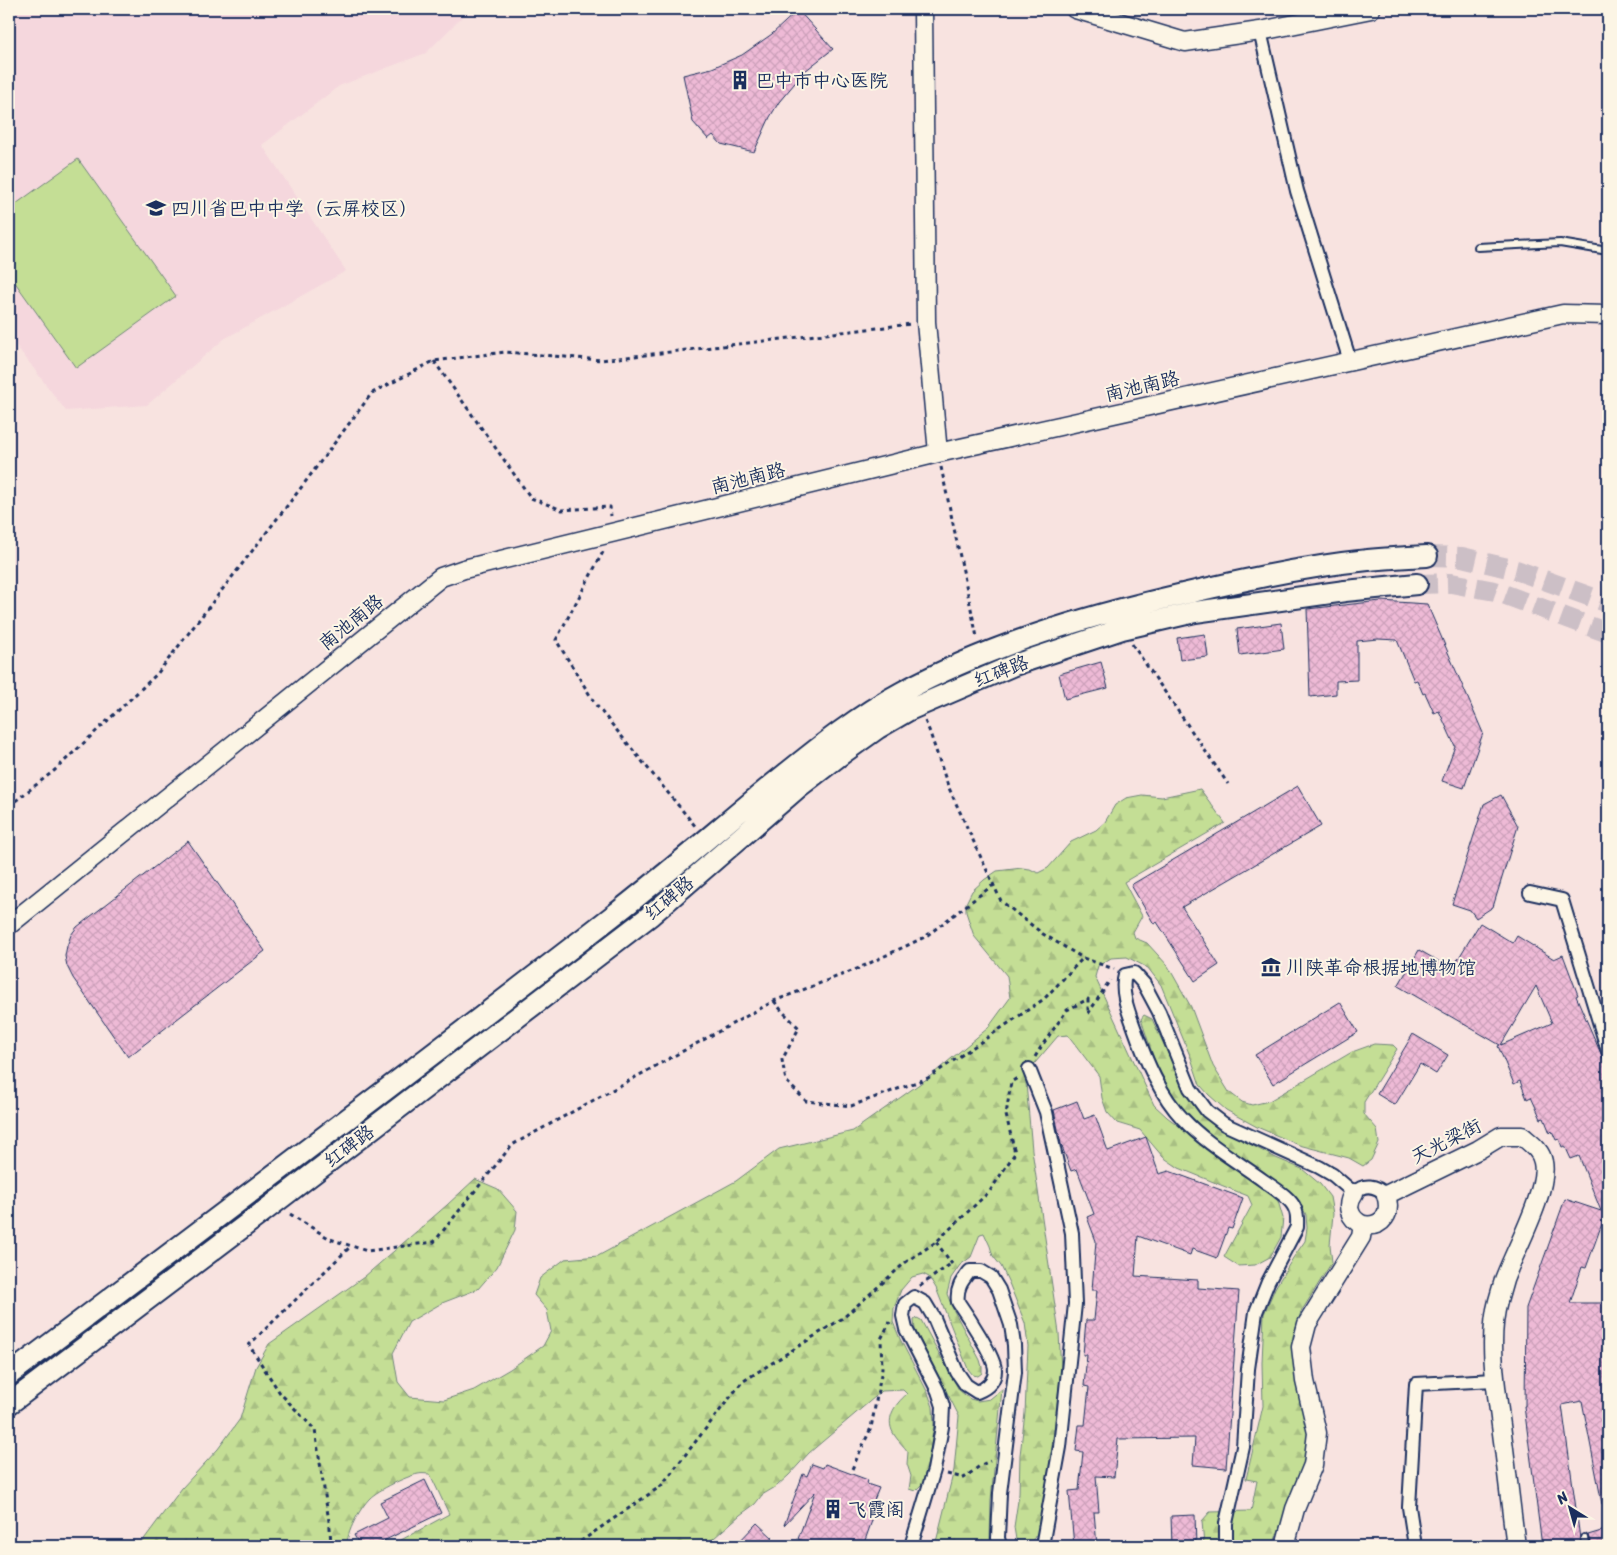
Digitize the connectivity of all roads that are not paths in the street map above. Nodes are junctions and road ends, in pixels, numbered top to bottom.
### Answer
1 (923, 9) edge
2 (1075, 9) edge
3 (1371, 9) edge
4 (1260, 31) junction
5 (1478, 247) dead end
6 (1608, 251) edge
7 (1608, 315) edge
8 (1350, 361) junction
9 (938, 453) junction
10 (1427, 556) tunnel mouth
11 (1416, 584) tunnel mouth
12 (1530, 893) dead end
13 (9, 925) edge
14 (1608, 1052) edge
15 (1029, 1069) road end
16 (1354, 1193) junction
17 (1386, 1196) junction
18 (1363, 1225) junction
19 (9, 1375) edge
20 (1495, 1380) junction
21 (9, 1404) edge
22 (1584, 1538) dead end
23 (912, 1546) edge
24 (1000, 1546) edge
25 (1042, 1546) edge
26 (1226, 1546) edge
27 (1285, 1546) edge
28 (1415, 1546) edge
29 (1516, 1546) edge
30 (1586, 1546) edge

1 - 9 street
2 - 4 street
3 - 4 street
4 - 8 street
5 - 6 lane
7 - 8 street, 南池南路
8 - 9 street, 南池南路
9 - 13 street, 南池南路
10 - 19 main road
11 - 21 main road, 红碑路
12 - 14 street
15 - 25 street
16 - 17 street
16 - 18 street
16 - 26 street
17 - 18 street
17 - 20 street, 天光梁街
18 - 27 street
20 - 28 street
20 - 29 street, 天光梁街
22 - 30 lane
23 - 24 street

